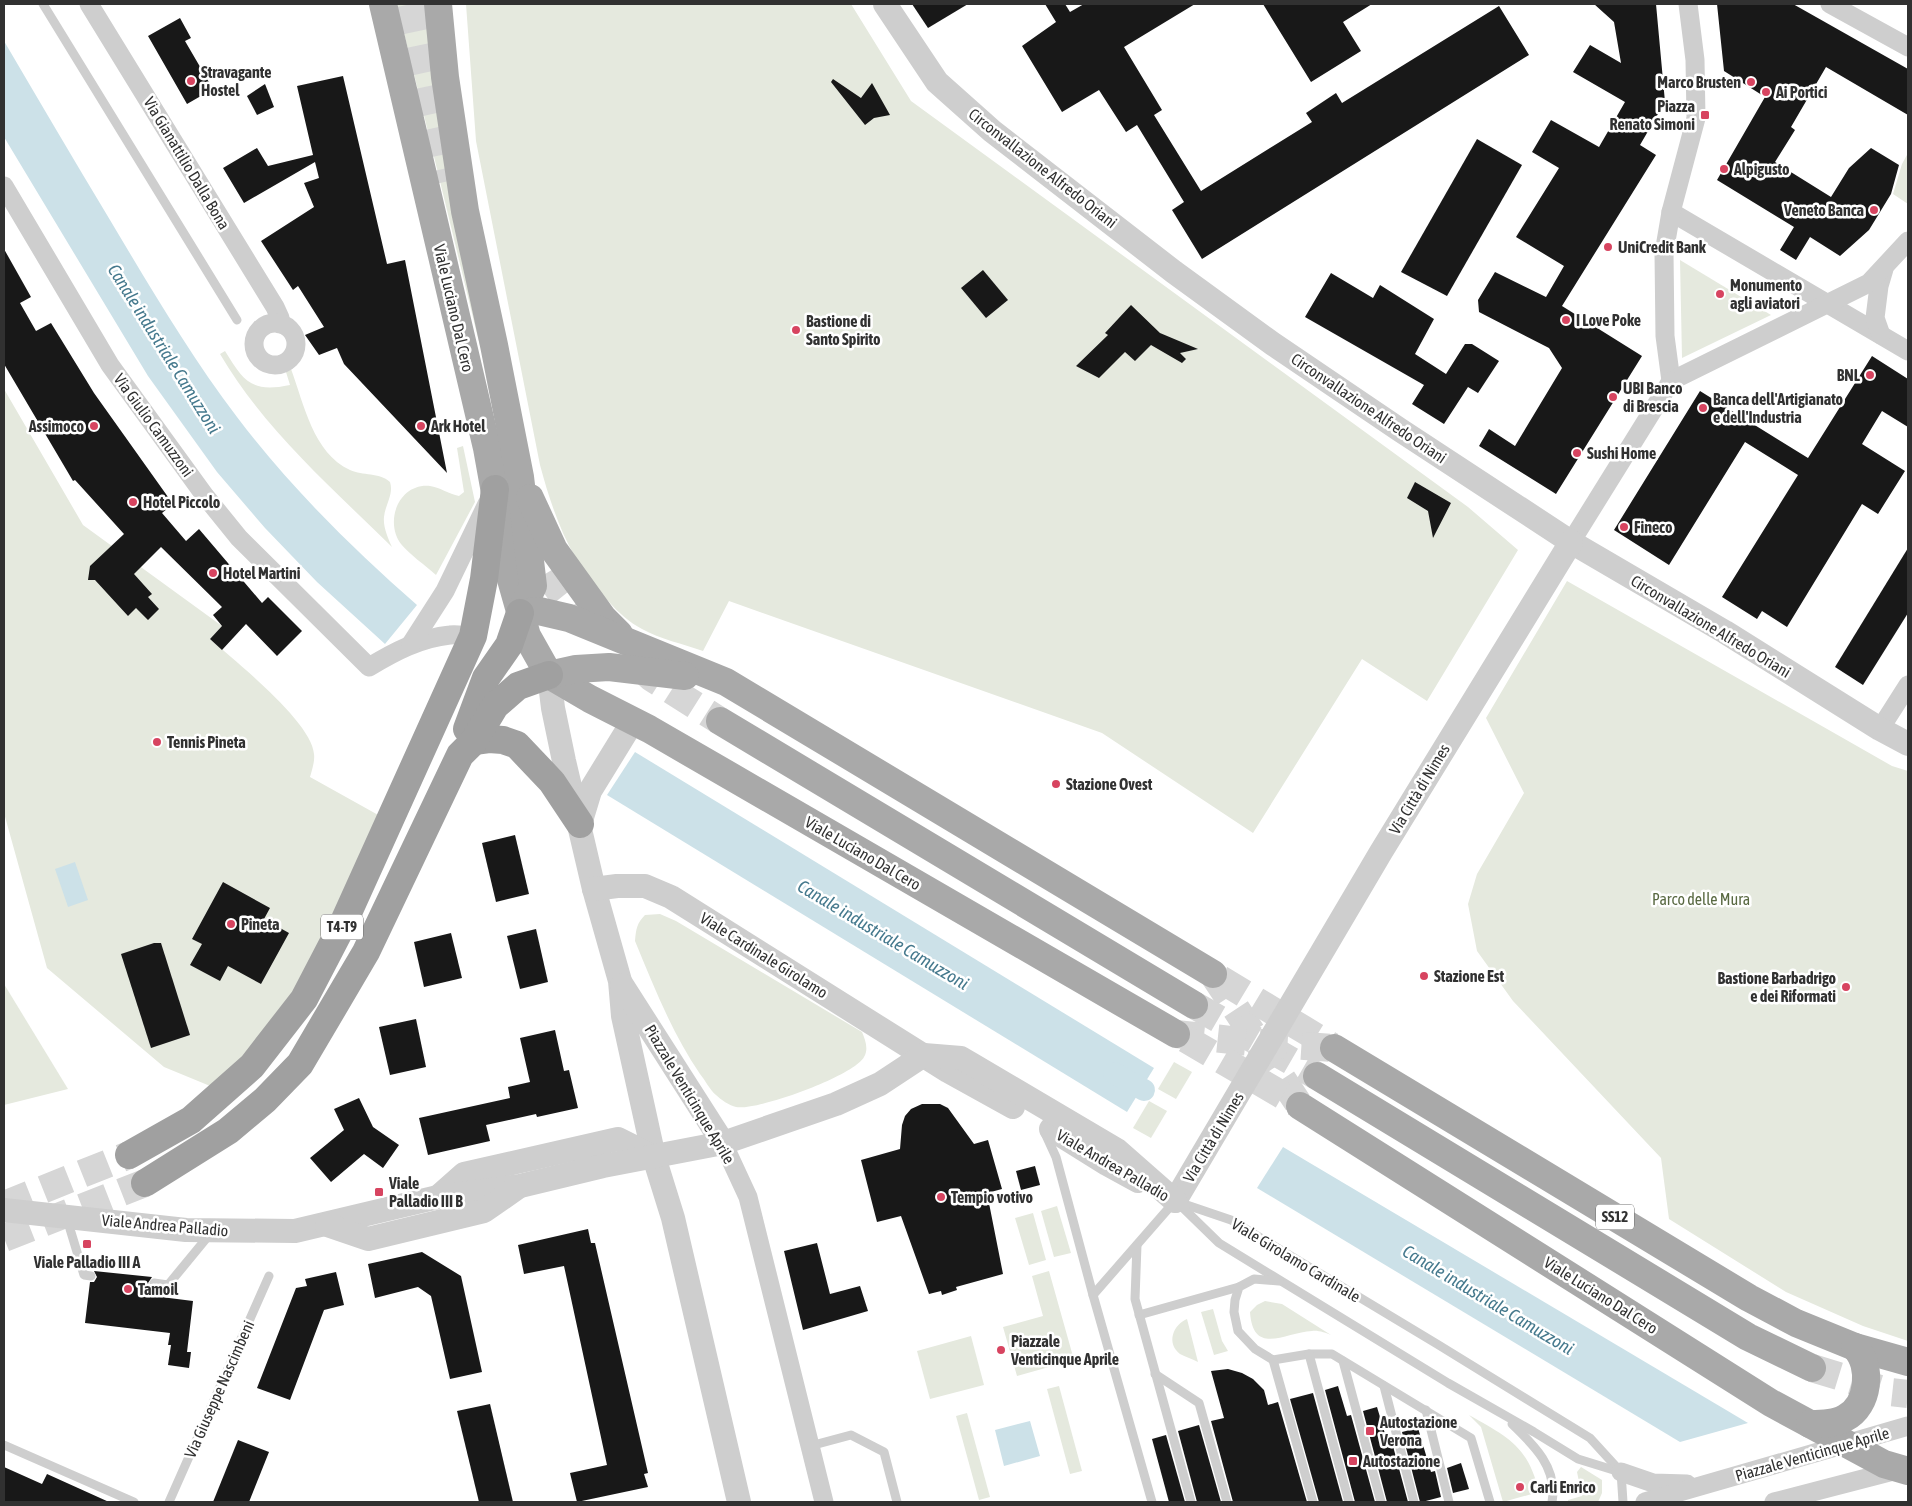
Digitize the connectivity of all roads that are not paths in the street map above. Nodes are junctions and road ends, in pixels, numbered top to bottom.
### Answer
1 (44, 4) edge
2 (89, 4) edge
3 (383, 4) edge
4 (438, 4) edge
5 (885, 4) edge
6 (1688, 4) edge
7 (1830, 4) edge
8 (1908, 46) edge
9 (4, 186) edge
10 (1671, 212) junction
11 (1908, 240) edge
12 (1886, 265) junction
13 (1828, 304) junction
14 (237, 320) dead end
15 (280, 324) dead end
16 (1881, 335) junction
17 (1908, 351) edge
18 (1671, 381) junction
19 (520, 477) junction
20 (495, 489) junction
21 (1571, 542) junction
22 (520, 613) junction
23 (473, 636) junction
24 (628, 642) junction
25 (411, 644) junction
26 (549, 675) junction
27 (726, 682) junction
28 (1908, 685) edge
29 (633, 720) junction
30 (720, 721) tunnel mouth
31 (1880, 729) junction
32 (1908, 744) edge
33 (467, 748) junction
34 (580, 824) junction
35 (594, 889) junction
36 (1213, 974) tunnel mouth
37 (620, 981) junction
38 (1194, 1005) tunnel mouth
39 (1176, 1034) tunnel mouth
40 (1334, 1048) tunnel mouth
41 (924, 1055) junction
42 (1317, 1076) tunnel mouth
43 (1300, 1106) tunnel mouth
44 (1041, 1123) junction
45 (723, 1143) junction
46 (130, 1155) tunnel mouth
47 (654, 1157) junction
48 (145, 1183) tunnel mouth
49 (520, 1186) junction
50 (438, 1197) junction
51 (1176, 1201) junction
52 (4, 1210) edge
53 (66, 1216) junction
54 (326, 1225) junction
55 (213, 1230) junction
56 (1137, 1245) junction
57 (91, 1276) dead end
58 (269, 1276) dead end
59 (1282, 1281) junction
60 (154, 1283) dead end
61 (1239, 1287) junction
62 (1093, 1295) junction
63 (1139, 1314) junction
64 (1855, 1347) junction
65 (1309, 1354) junction
66 (1273, 1360) junction
67 (1343, 1361) junction
68 (1908, 1362) edge
69 (1812, 1368) tunnel mouth
70 (1155, 1374) junction
71 (1384, 1386) junction
72 (1426, 1410) junction
73 (1505, 1416) junction
74 (1810, 1424) junction
75 (1908, 1426) edge
76 (4, 1445) edge
77 (1846, 1445) junction
78 (810, 1446) junction
79 (1906, 1469) edge
80 (1621, 1472) junction
81 (1716, 1482) junction
82 (1653, 1483) joint
83 (134, 1502) edge
84 (169, 1502) edge
85 (739, 1502) edge
86 (824, 1502) edge
87 (897, 1502) edge
88 (1152, 1502) edge
89 (1191, 1502) edge
90 (1227, 1502) edge
91 (1313, 1502) edge
92 (1349, 1502) edge
93 (1381, 1502) edge
94 (1414, 1502) edge
95 (1449, 1502) edge
96 (1490, 1502) edge
97 (1552, 1502) edge
98 (1623, 1502) edge
99 (1645, 1502) edge
100 (1774, 1502) edge

1 - 14 lane
2 - 15 street, Via Gianattilio Dalla Bona
3 - 20 main road, Viale Luciano Dal Cero
4 - 19 main road, Viale Luciano Dal Cero
5 - 21 street, Circonvallazione Alfredo Oriani
6 - 10 street
7 - 8 street
9 - 25 street, Via Giulio Camuzzoni
10 - 13 street
10 - 18 street
11 - 12 street
12 - 13 street
12 - 16 street
13 - 16 street
13 - 18 street
16 - 17 street
18 - 21 street, Via Città di Nimes
19 - 22 main road, Viale Luciano Dal Cero
19 - 24 main road, Viale Luciano Dal Cero
20 - 22 main road, Viale Luciano Dal Cero
20 - 23 highway, T4-T9
20 - 25 street
21 - 31 street, Circonvallazione Alfredo Oriani
21 - 51 street, Via Città di Nimes
22 - 23 highway
22 - 24 main road, Viale Luciano Dal Cero
22 - 26 main road, Viale Luciano Dal Cero
22 - 33 highway, T4-T9
23 - 25 street, Via Giulio Camuzzoni
23 - 46 highway, T4-T9
24 - 27 main road, Viale Luciano Dal Cero
26 - 27 main road, Viale Luciano Dal Cero
26 - 29 main road, Viale Luciano Dal Cero
26 - 33 highway, T4-T9
26 - 34 street, Piazzale Venticinque Aprile
27 - 36 main road, Viale Luciano Dal Cero
28 - 31 street
29 - 34 street
29 - 39 main road, Viale Luciano Dal Cero
30 - 38 main road
31 - 32 street, Circonvallazione Alfredo Oriani
33 - 34 highway
33 - 48 highway, T4-T9
34 - 35 street, Piazzale Venticinque Aprile
35 - 37 street, Piazzale Venticinque Aprile
35 - 41 street, Viale Cardinale Girolamo
37 - 45 street, Piazzale Venticinque Aprile
37 - 47 street, Piazzale Venticinque Aprile
40 - 64 main road, SS12
41 - 44 street, Viale Andrea Palladio
41 - 45 street, Viale Andrea Palladio
41 - 51 street, Viale Andrea Palladio
42 - 69 main road
43 - 74 main road, Viale Luciano Dal Cero
44 - 51 street, Viale Andrea Palladio
44 - 62 lane
45 - 47 street, Viale Andrea Palladio
45 - 78 street, Piazzale Venticinque Aprile
47 - 49 street, Viale Andrea Palladio
47 - 50 street, Viale Andrea Palladio
47 - 85 street, Piazzale Venticinque Aprile
49 - 50 street, Viale Andrea Palladio
49 - 54 street, Viale Andrea Palladio
50 - 54 street, Viale Andrea Palladio
51 - 56 lane
51 - 59 lane, Viale Girolamo Cardinale
51 - 80 lane, Viale Girolamo Cardinale
52 - 53 street, Viale Andrea Palladio
53 - 55 street, Viale Andrea Palladio
53 - 57 lane
54 - 55 street, Viale Andrea Palladio
55 - 60 lane
56 - 62 lane
56 - 63 lane
58 - 84 lane, Via Giuseppe Nascimbeni
59 - 61 lane
59 - 73 lane, Viale Girolamo Cardinale
61 - 63 lane
61 - 66 lane
62 - 88 lane
63 - 70 lane
64 - 68 main road, SS12
64 - 74 main road
65 - 66 lane
65 - 67 lane
65 - 92 lane
66 - 91 lane
67 - 71 lane
67 - 93 lane
70 - 89 lane
70 - 90 lane
71 - 72 lane
71 - 94 lane
72 - 95 lane
72 - 96 lane
73 - 80 lane, Viale Girolamo Cardinale
73 - 97 lane
74 - 77 main road, Viale Luciano Dal Cero
75 - 77 street, Piazzale Venticinque Aprile
76 - 83 lane
77 - 79 main road, Viale Luciano Dal Cero
77 - 81 street, Piazzale Venticinque Aprile
78 - 86 street, Piazzale Venticinque Aprile
78 - 87 lane
79 - 100 street
80 - 82 street, Viale Girolamo Cardinale
80 - 98 lane
81 - 82 street, Piazzale Venticinque Aprile
81 - 99 street, Piazzale Venticinque Aprile

